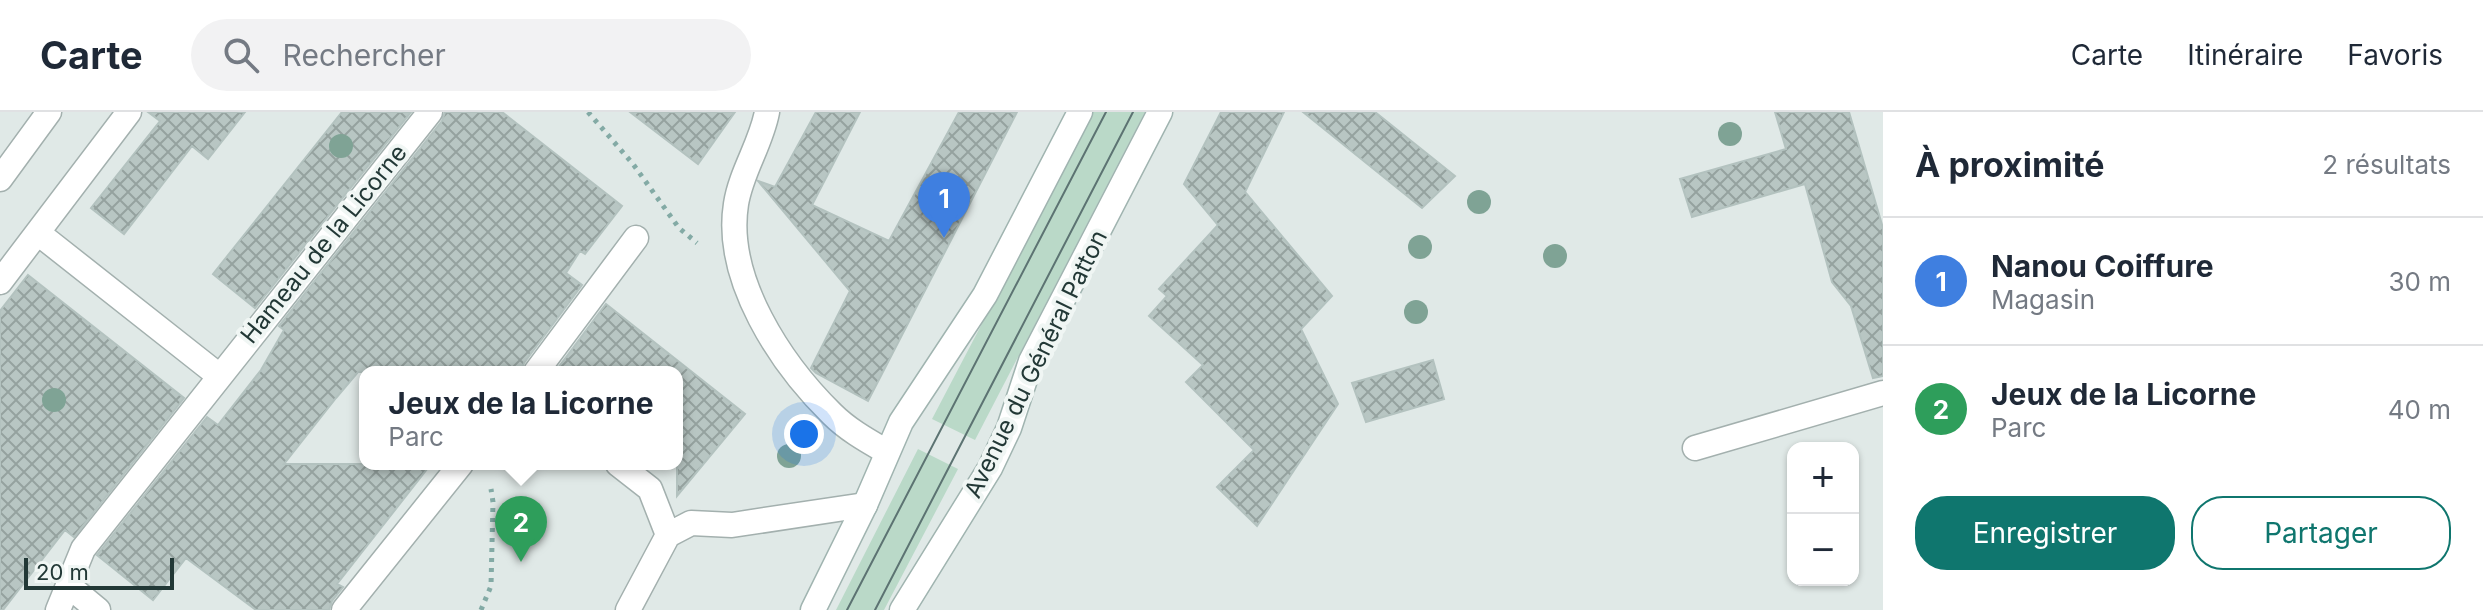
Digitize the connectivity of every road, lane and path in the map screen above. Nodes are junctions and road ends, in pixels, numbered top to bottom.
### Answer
1 (49, 112) edge
2 (129, 112) edge
3 (430, 112) edge
4 (588, 112) edge
5 (767, 112) edge
6 (1080, 112) edge
7 (1160, 112) edge
8 (0, 179) edge
9 (38, 233) junction
10 (636, 238) dead end
11 (739, 259) junction
12 (0, 282) edge
13 (540, 366) edge
14 (218, 375) junction
15 (1883, 393) edge
16 (1695, 448) dead end
17 (887, 452) junction
18 (456, 470) edge
19 (626, 470) edge
20 (488, 477) dead end
21 (865, 505) junction
22 (668, 535) junction
23 (69, 586) junction
24 (58, 610) edge
25 (98, 610) edge
26 (344, 610) edge
27 (481, 610) edge
28 (628, 610) edge
29 (813, 610) edge
30 (902, 610) edge

1 - 8 street
2 - 9 street
3 - 14 street, Hameau de la Licorne
4 - 11 path
5 - 11 street
6 - 17 street
7 - 30 street, Avenue du Général Patton
9 - 12 street
9 - 14 street
10 - 13 street
11 - 17 street
14 - 23 street, Hameau de la Licorne
15 - 16 street
17 - 21 street
18 - 26 street
19 - 22 street
20 - 27 path
21 - 22 street
21 - 29 street
22 - 28 street
23 - 24 street, Hameau de la Licorne
23 - 25 street

